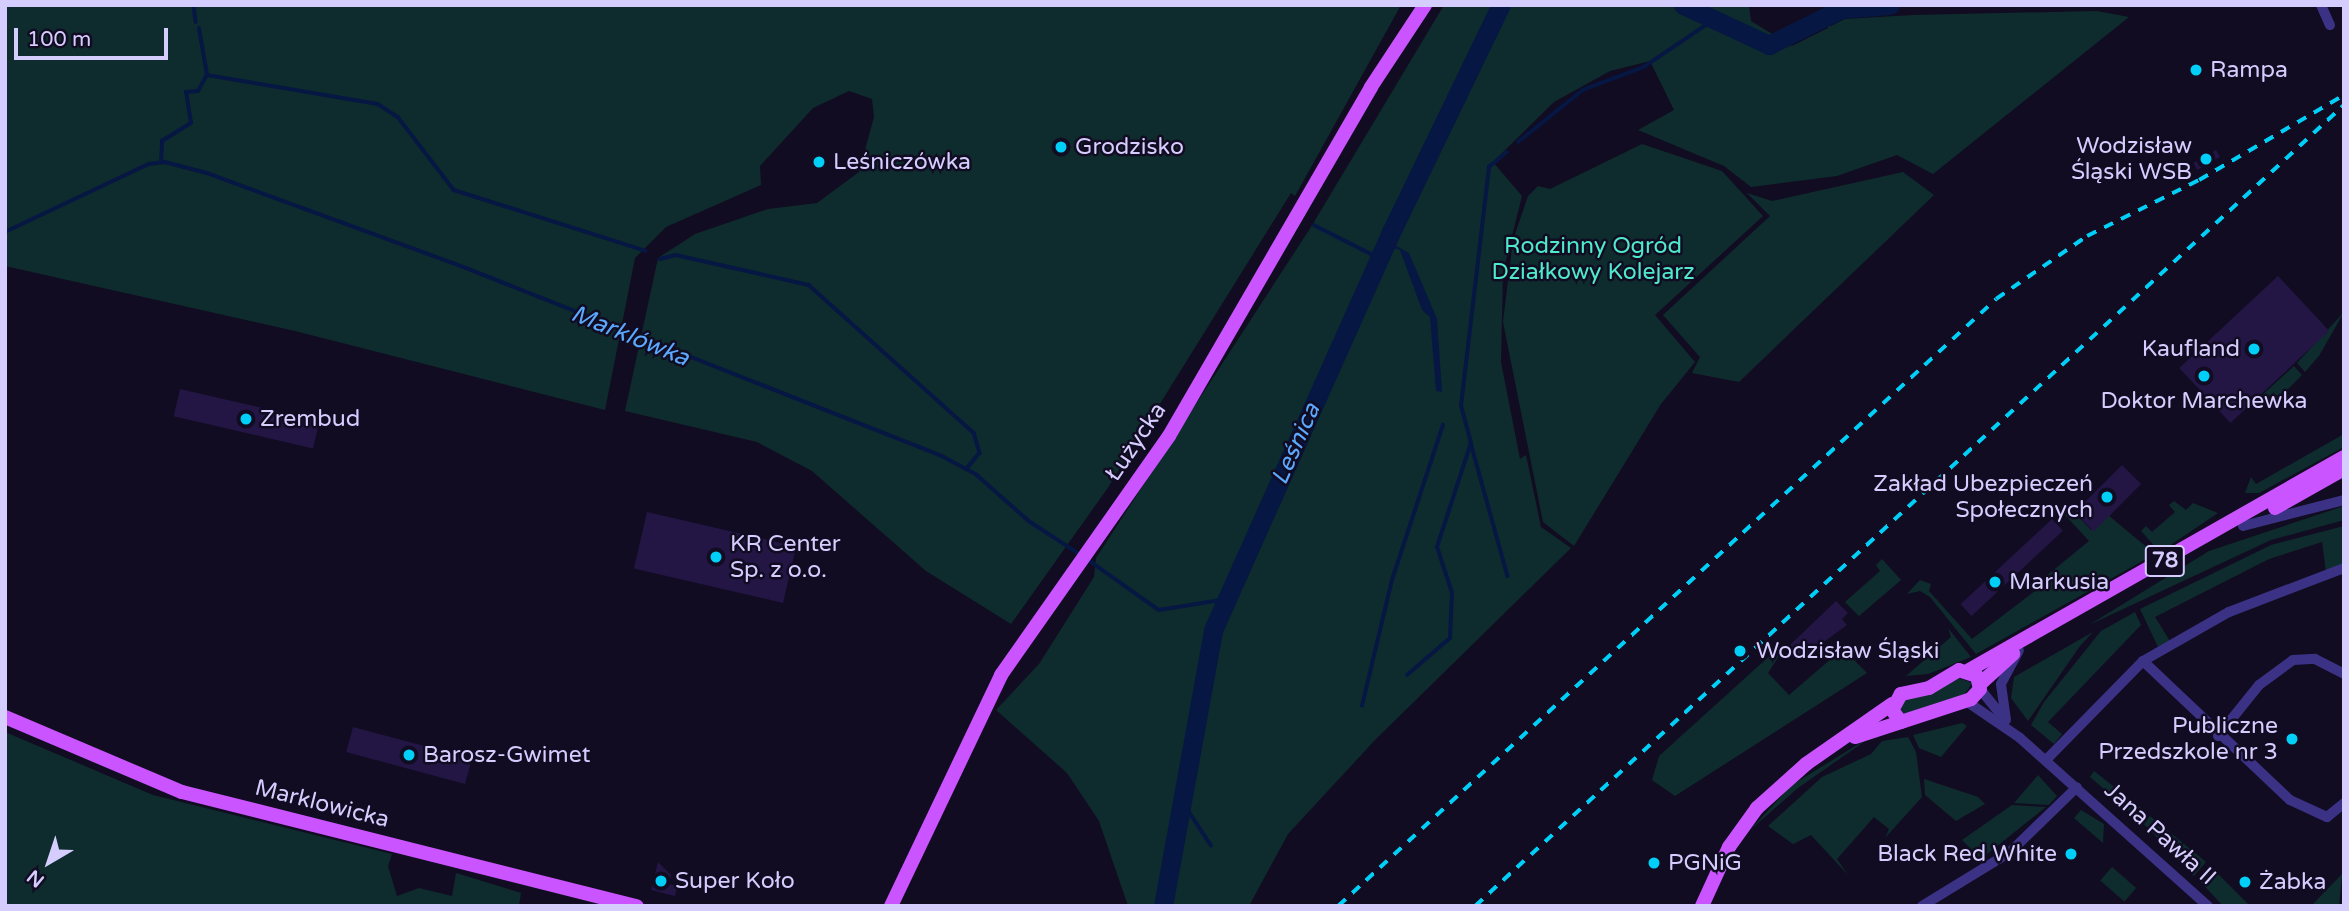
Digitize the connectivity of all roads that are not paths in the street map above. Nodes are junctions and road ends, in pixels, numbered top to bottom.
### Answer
1 (1425, 5) edge
2 (2320, 5) edge
3 (2330, 25) dead end
4 (2344, 457) edge
5 (2344, 469) edge
6 (2344, 500) edge
7 (2243, 526) junction
8 (2344, 568) edge
9 (2019, 650) junction
10 (2143, 661) junction
11 (1969, 670) junction
12 (2344, 674) edge
13 (1980, 687) junction
14 (1966, 701) junction
15 (1892, 704) junction
16 (5, 716) edge
17 (2006, 720) junction
18 (1901, 722) junction
19 (2218, 736) junction
20 (2020, 738) junction
21 (1844, 741) junction
22 (2046, 760) junction
23 (2077, 787) junction
24 (2344, 803) edge
25 (637, 906) edge
26 (891, 906) edge
27 (1702, 906) edge
28 (1922, 906) edge
29 (2208, 906) edge

1 - 26 main road, Łużycka
2 - 3 street
4 - 11 main road, 78
5 - 7 main road, 78
6 - 7 street
7 - 9 main road, 78
8 - 10 street
9 - 13 main road, 78
9 - 17 street
10 - 19 street
10 - 22 street
11 - 13 main road
11 - 15 main road, 78
12 - 19 street
13 - 14 main road, 78
13 - 17 street, Jana Pawła II
14 - 18 main road, 78
14 - 20 street, Jana Pawła II
15 - 18 main road
15 - 21 main road, 78
16 - 25 main road, Marklowicka
17 - 20 street, Jana Pawła II
18 - 21 main road, 78
19 - 24 street
20 - 22 street, Jana Pawła II
21 - 27 main road, 78
22 - 23 street, Jana Pawła II
23 - 28 street
23 - 29 street, Jana Pawła II

